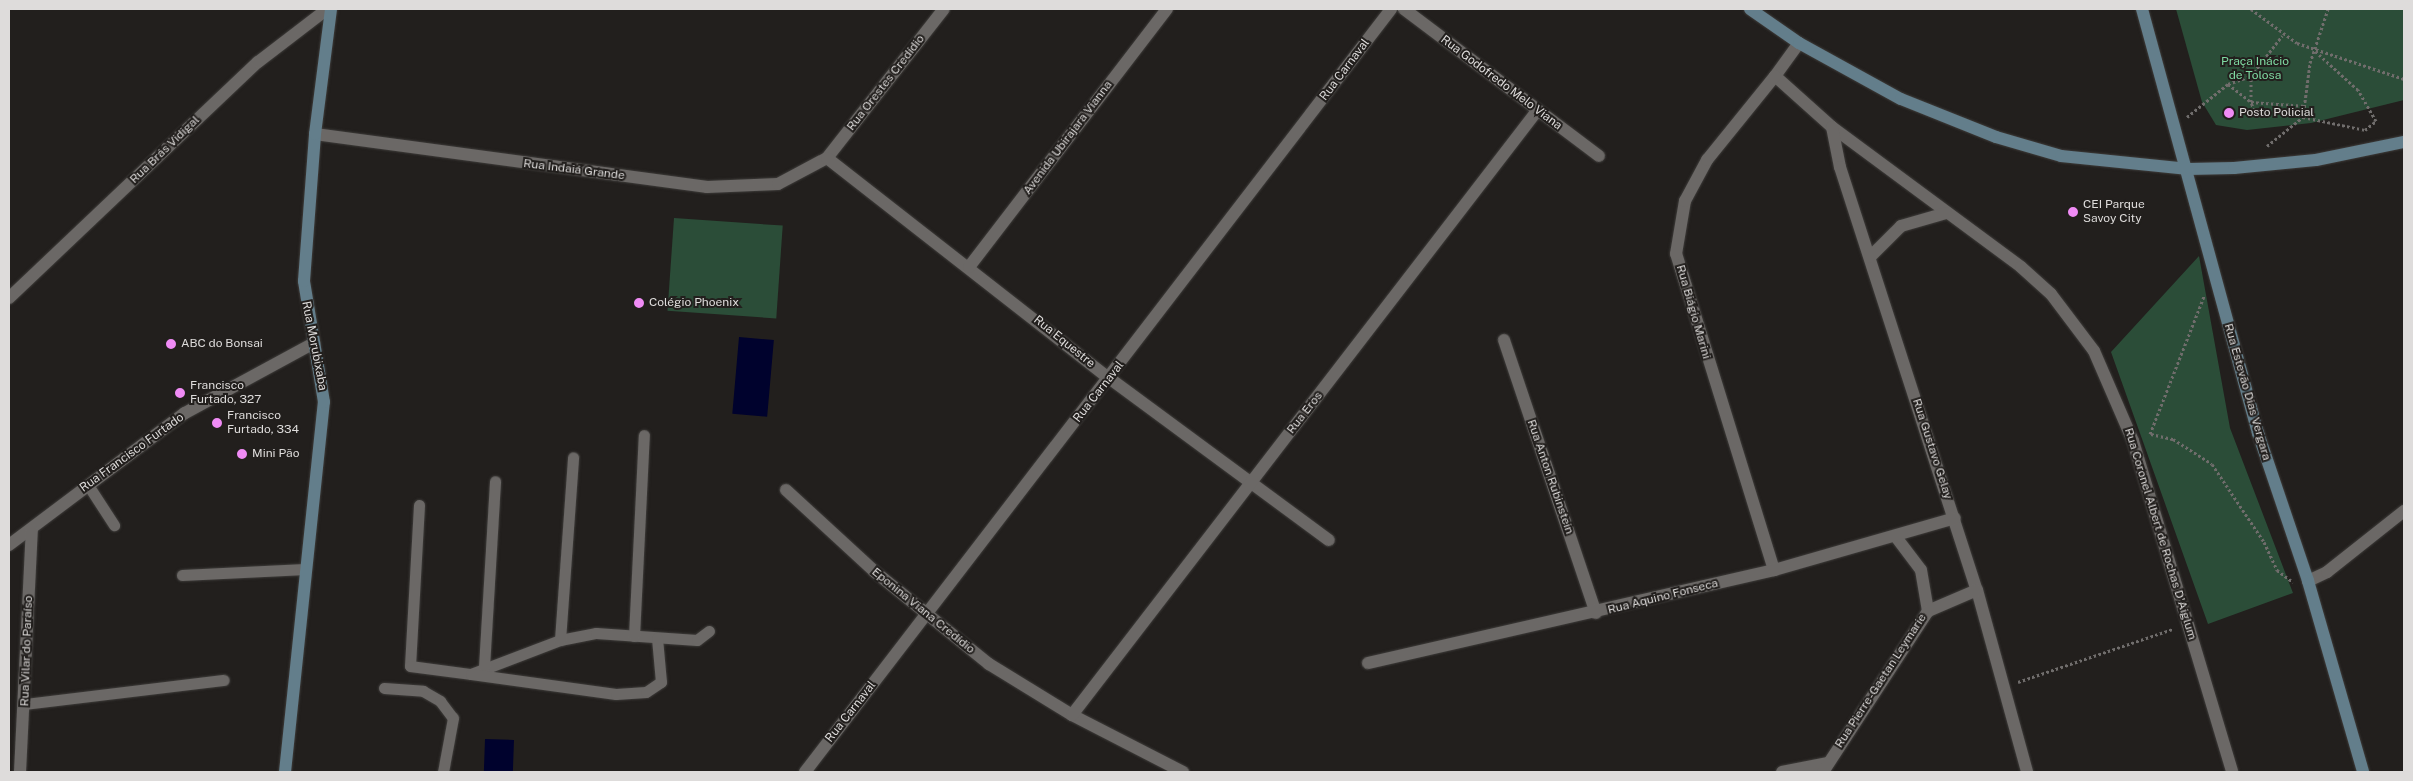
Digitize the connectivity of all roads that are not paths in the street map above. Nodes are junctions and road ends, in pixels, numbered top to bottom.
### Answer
1 (327, 9) edge
2 (331, 9) edge
3 (944, 9) edge
4 (1167, 9) edge
5 (1391, 9) edge
6 (1404, 9) edge
7 (1750, 9) edge
8 (2142, 9) edge
9 (1799, 43) junction
10 (1775, 76) junction
11 (1537, 111) junction
12 (1832, 127) junction
13 (315, 134) junction
14 (2404, 142) edge
15 (1599, 156) dead end
16 (827, 158) junction
17 (2188, 169) junction
18 (1946, 213) junction
19 (1870, 257) junction
20 (969, 267) junction
21 (9, 298) edge
22 (1504, 340) dead end
23 (314, 343) junction
24 (1109, 378) junction
25 (644, 434) dead end
26 (573, 456) dead end
27 (495, 481) dead end
28 (1252, 482) junction
29 (88, 485) junction
30 (786, 490) dead end
31 (420, 505) dead end
32 (2404, 511) edge
33 (1954, 518) junction
34 (114, 525) dead end
35 (32, 530) junction
36 (1896, 537) junction
37 (1329, 540) dead end
38 (9, 545) edge
39 (305, 569) junction
40 (1774, 570) junction
41 (182, 575) dead end
42 (2308, 581) junction
43 (1977, 590) junction
44 (1928, 611) junction
45 (1596, 613) junction
46 (926, 616) junction
47 (709, 631) dead end
48 (634, 636) junction
49 (657, 638) junction
50 (560, 640) junction
51 (1368, 664) dead end
52 (484, 667) junction
53 (471, 674) junction
54 (224, 680) dead end
55 (384, 688) dead end
56 (25, 704) junction
57 (1072, 715) junction
58 (1826, 768) edge
59 (20, 772) edge
60 (285, 772) edge
61 (443, 772) edge
62 (804, 772) edge
63 (1183, 772) edge
64 (1782, 772) edge
65 (2027, 772) edge
66 (2232, 772) edge
67 (2363, 772) edge

1 - 21 street, Rua Brás Vidigal
2 - 13 street, Rua Morubixaba
3 - 16 street, Rua Orestes Credídio
4 - 20 street, Avenida Ubirajara Vianna
5 - 24 street, Rua Carnaval
6 - 11 street, Rua Godofredo Melo Viana
7 - 9 street
8 - 17 street, Rua Estevão Dias Vergara
9 - 10 street
9 - 17 street
10 - 12 street, Rua Coronel Albert de Rochas D'Aiglum
10 - 40 street, Rua Biágio Marini
11 - 15 street, Rua Godofredo Melo Viana
11 - 28 street, Rua Eros
12 - 18 street, Rua Coronel Albert de Rochas D'Aiglum
12 - 19 street, Rua Gustavo Gelay
13 - 16 street, Rua Indaiá Grande
13 - 23 street, Rua Morubixaba
14 - 17 street
16 - 20 street, Rua Equestre
17 - 42 street, Rua Estevão Dias Vergara
18 - 19 street
18 - 66 street, Rua Coronel Albert de Rochas D'Aiglum
19 - 33 street, Rua Gustavo Gelay
20 - 24 street, Rua Equestre
22 - 45 street, Rua Anton Rubinstein
23 - 29 street, Rua Francisco Furtado
23 - 39 street, Rua Morubixaba
24 - 28 street, Rua Equestre
24 - 46 street, Rua Carnaval
25 - 48 lane
26 - 50 lane
27 - 52 lane
28 - 37 street, Rua Equestre
28 - 57 street, Rua Eros
29 - 34 lane
29 - 35 street, Rua Francisco Furtado
30 - 46 street, Eponina Viana Credídio
31 - 53 lane
32 - 42 street
33 - 36 street, Rua Aquino Fonseca
33 - 43 street, Rua Gustavo Gelay
35 - 38 street, Rua Francisco Furtado
35 - 56 street, Rua Vilar do Paraíso
36 - 40 street, Rua Aquino Fonseca
36 - 44 street
39 - 41 lane
39 - 60 street, Rua Morubixaba
40 - 45 street, Rua Aquino Fonseca
42 - 67 street, Rua Estevão Dias Vergara
43 - 44 street, Rua Pierre-Gaetan Leymarie
43 - 65 street, Rua Gustavo Gelay
44 - 58 street, Rua Pierre-Gaetan Leymarie
45 - 51 street, Rua Aquino Fonseca
46 - 57 street, Eponina Viana Credídio
46 - 62 street, Rua Carnaval
47 - 49 lane
48 - 49 lane
48 - 50 lane
49 - 53 lane
50 - 52 lane
52 - 53 lane
54 - 56 lane
55 - 61 lane
56 - 59 street, Rua Vilar do Paraíso
57 - 63 street, Eponina Viana Credídio
58 - 64 street

